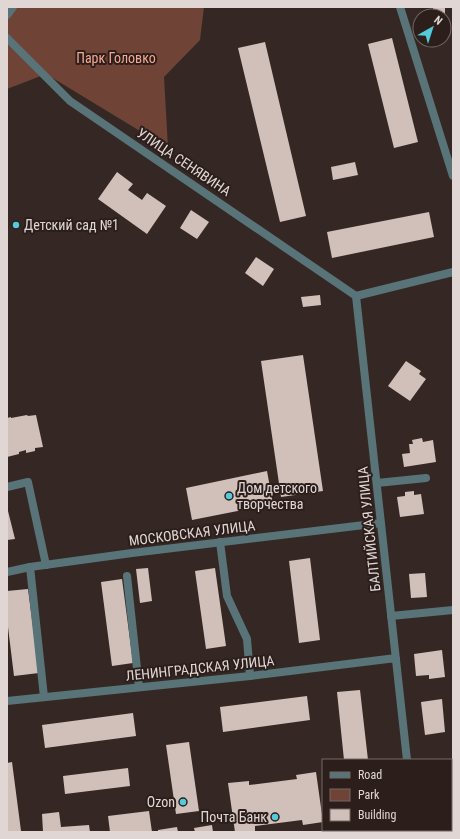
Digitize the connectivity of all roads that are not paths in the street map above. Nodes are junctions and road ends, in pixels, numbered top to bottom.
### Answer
1 (13, 7) edge
2 (400, 7) edge
3 (7, 15) edge
4 (7, 38) edge
5 (453, 176) edge
6 (453, 272) edge
7 (356, 296) junction
8 (426, 478) dead end
9 (376, 483) junction
10 (7, 487) edge
11 (381, 522) junction
12 (220, 542) junction
13 (46, 565) junction
14 (30, 567) junction
15 (7, 572) edge
16 (127, 576) dead end
17 (453, 610) edge
18 (391, 616) junction
19 (396, 658) junction
20 (250, 676) junction
21 (139, 687) junction
22 (44, 697) junction
23 (7, 701) edge
24 (407, 759) edge

1 - 3 street
2 - 5 street
4 - 7 street, УЛИЦА СЕНЯВИНА
6 - 7 street
7 - 9 street, БАЛТИЙСКАЯ УЛИЦА
8 - 9 street
9 - 11 street, БАЛТИЙСКАЯ УЛИЦА
10 - 13 street
11 - 12 street, МОСКОВСКАЯ УЛИЦА
11 - 18 street, БАЛТИЙСКАЯ УЛИЦА
12 - 13 street, МОСКОВСКАЯ УЛИЦА
12 - 20 street
13 - 14 street, МОСКОВСКАЯ УЛИЦА
14 - 15 street, МОСКОВСКАЯ УЛИЦА
14 - 22 street
16 - 21 street
17 - 18 street
18 - 19 street, БАЛТИЙСКАЯ УЛИЦА
19 - 20 street, ЛЕНИНГРАДСКАЯ УЛИЦА
19 - 24 street, БАЛТИЙСКАЯ УЛИЦА
20 - 21 street, ЛЕНИНГРАДСКАЯ УЛИЦА
21 - 22 street, ЛЕНИНГРАДСКАЯ УЛИЦА
22 - 23 street, ЛЕНИНГРАДСКАЯ УЛИЦА

